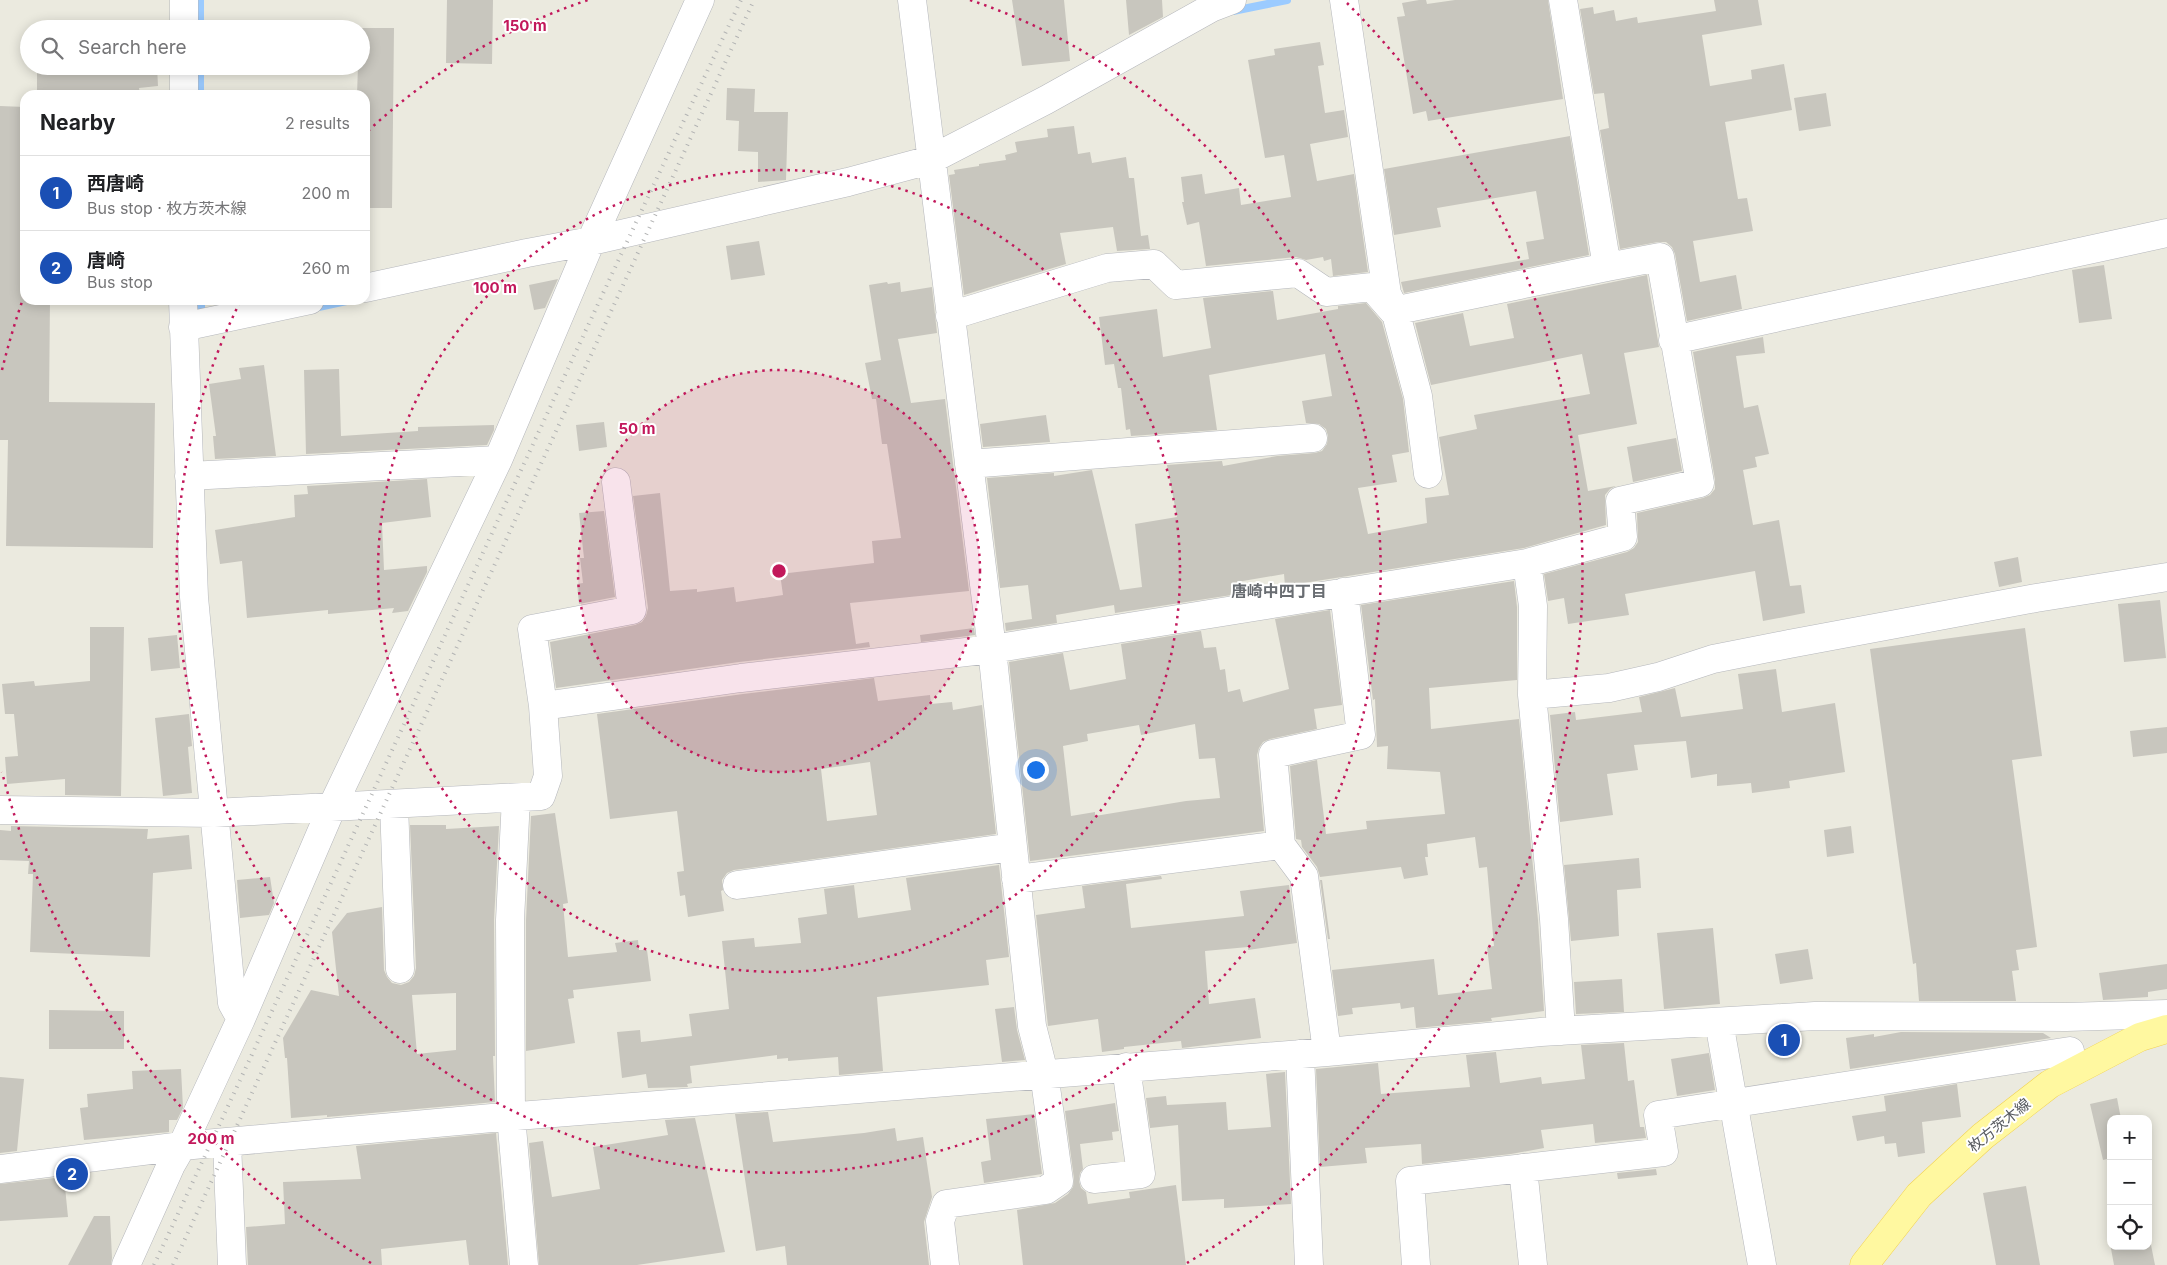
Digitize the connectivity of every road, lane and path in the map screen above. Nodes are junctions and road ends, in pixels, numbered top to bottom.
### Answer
1 (184, 0) edge
2 (700, 0) edge
3 (912, 0) edge
4 (1232, 0) edge
5 (1344, 0) edge
6 (1563, 0) edge
7 (184, 20) edge
8 (184, 75) edge
9 (184, 90) edge
10 (930, 160) junction
11 (2167, 232) edge
12 (591, 241) junction
13 (1607, 267) junction
14 (370, 287) edge
15 (183, 305) edge
16 (286, 305) edge
17 (1395, 310) junction
18 (950, 316) junction
19 (183, 327) junction
20 (1673, 340) junction
21 (1313, 438) dead end
22 (498, 460) junction
23 (969, 464) junction
24 (1428, 474) dead end
25 (189, 476) junction
26 (616, 482) dead end
27 (1528, 563) junction
28 (2167, 577) edge
29 (1344, 592) junction
30 (992, 649) junction
31 (1532, 695) junction
32 (543, 706) junction
33 (516, 798) junction
34 (394, 804) junction
35 (332, 807) junction
36 (0, 810) edge
37 (214, 813) junction
38 (1281, 846) junction
39 (1013, 847) junction
40 (1016, 879) junction
41 (737, 885) dead end
42 (400, 969) dead end
43 (2167, 1014) edge
44 (2066, 1017) junction
45 (241, 1019) junction
46 (1719, 1022) junction
47 (2167, 1030) edge
48 (1561, 1031) junction
49 (1313, 1053) junction
50 (2071, 1062) junction
51 (1126, 1067) junction
52 (1044, 1073) junction
53 (1733, 1104) junction
54 (510, 1116) junction
55 (227, 1142) junction
56 (182, 1146) junction
57 (1523, 1168) junction
58 (0, 1169) edge
59 (1094, 1179) dead end
60 (126, 1265) edge
61 (232, 1265) edge
62 (524, 1265) edge
63 (945, 1265) edge
64 (1309, 1265) edge
65 (1416, 1265) edge
66 (1533, 1265) edge
67 (1762, 1265) edge
68 (1864, 1265) edge

1 - 7 street
2 - 12 street
3 - 10 street
4 - 10 street
5 - 17 street
6 - 13 street
8 - 9 street
10 - 12 street
10 - 18 street
11 - 20 street
12 - 14 street
12 - 22 street
13 - 17 street
13 - 20 street
15 - 19 street
16 - 19 street
17 - 18 street
17 - 24 street
18 - 23 street
19 - 25 street
20 - 27 street
21 - 23 street
22 - 25 street
22 - 35 street
23 - 30 street
25 - 37 street
26 - 32 street
27 - 29 street
27 - 31 street
28 - 31 street
29 - 30 street
29 - 38 street
30 - 32 street
30 - 39 street
31 - 48 street
32 - 33 street
33 - 34 street
33 - 54 street
34 - 35 street
34 - 42 street
35 - 37 street
35 - 45 street
36 - 37 street
37 - 45 street
38 - 40 street
38 - 49 street
39 - 40 street
39 - 41 street
40 - 52 street
43 - 44 street
44 - 46 street
44 - 50 street
45 - 56 street
46 - 48 street
46 - 53 street
47 - 50 main road, 枚方茨木線
48 - 49 street
49 - 51 street
49 - 64 street
50 - 53 street
50 - 68 main road, 枚方茨木線
51 - 52 street
51 - 59 street
52 - 54 street
52 - 63 street
53 - 57 street
53 - 67 street
54 - 55 street
54 - 62 street
55 - 56 street
55 - 61 street
56 - 58 street
56 - 60 street
57 - 65 street
57 - 66 street

